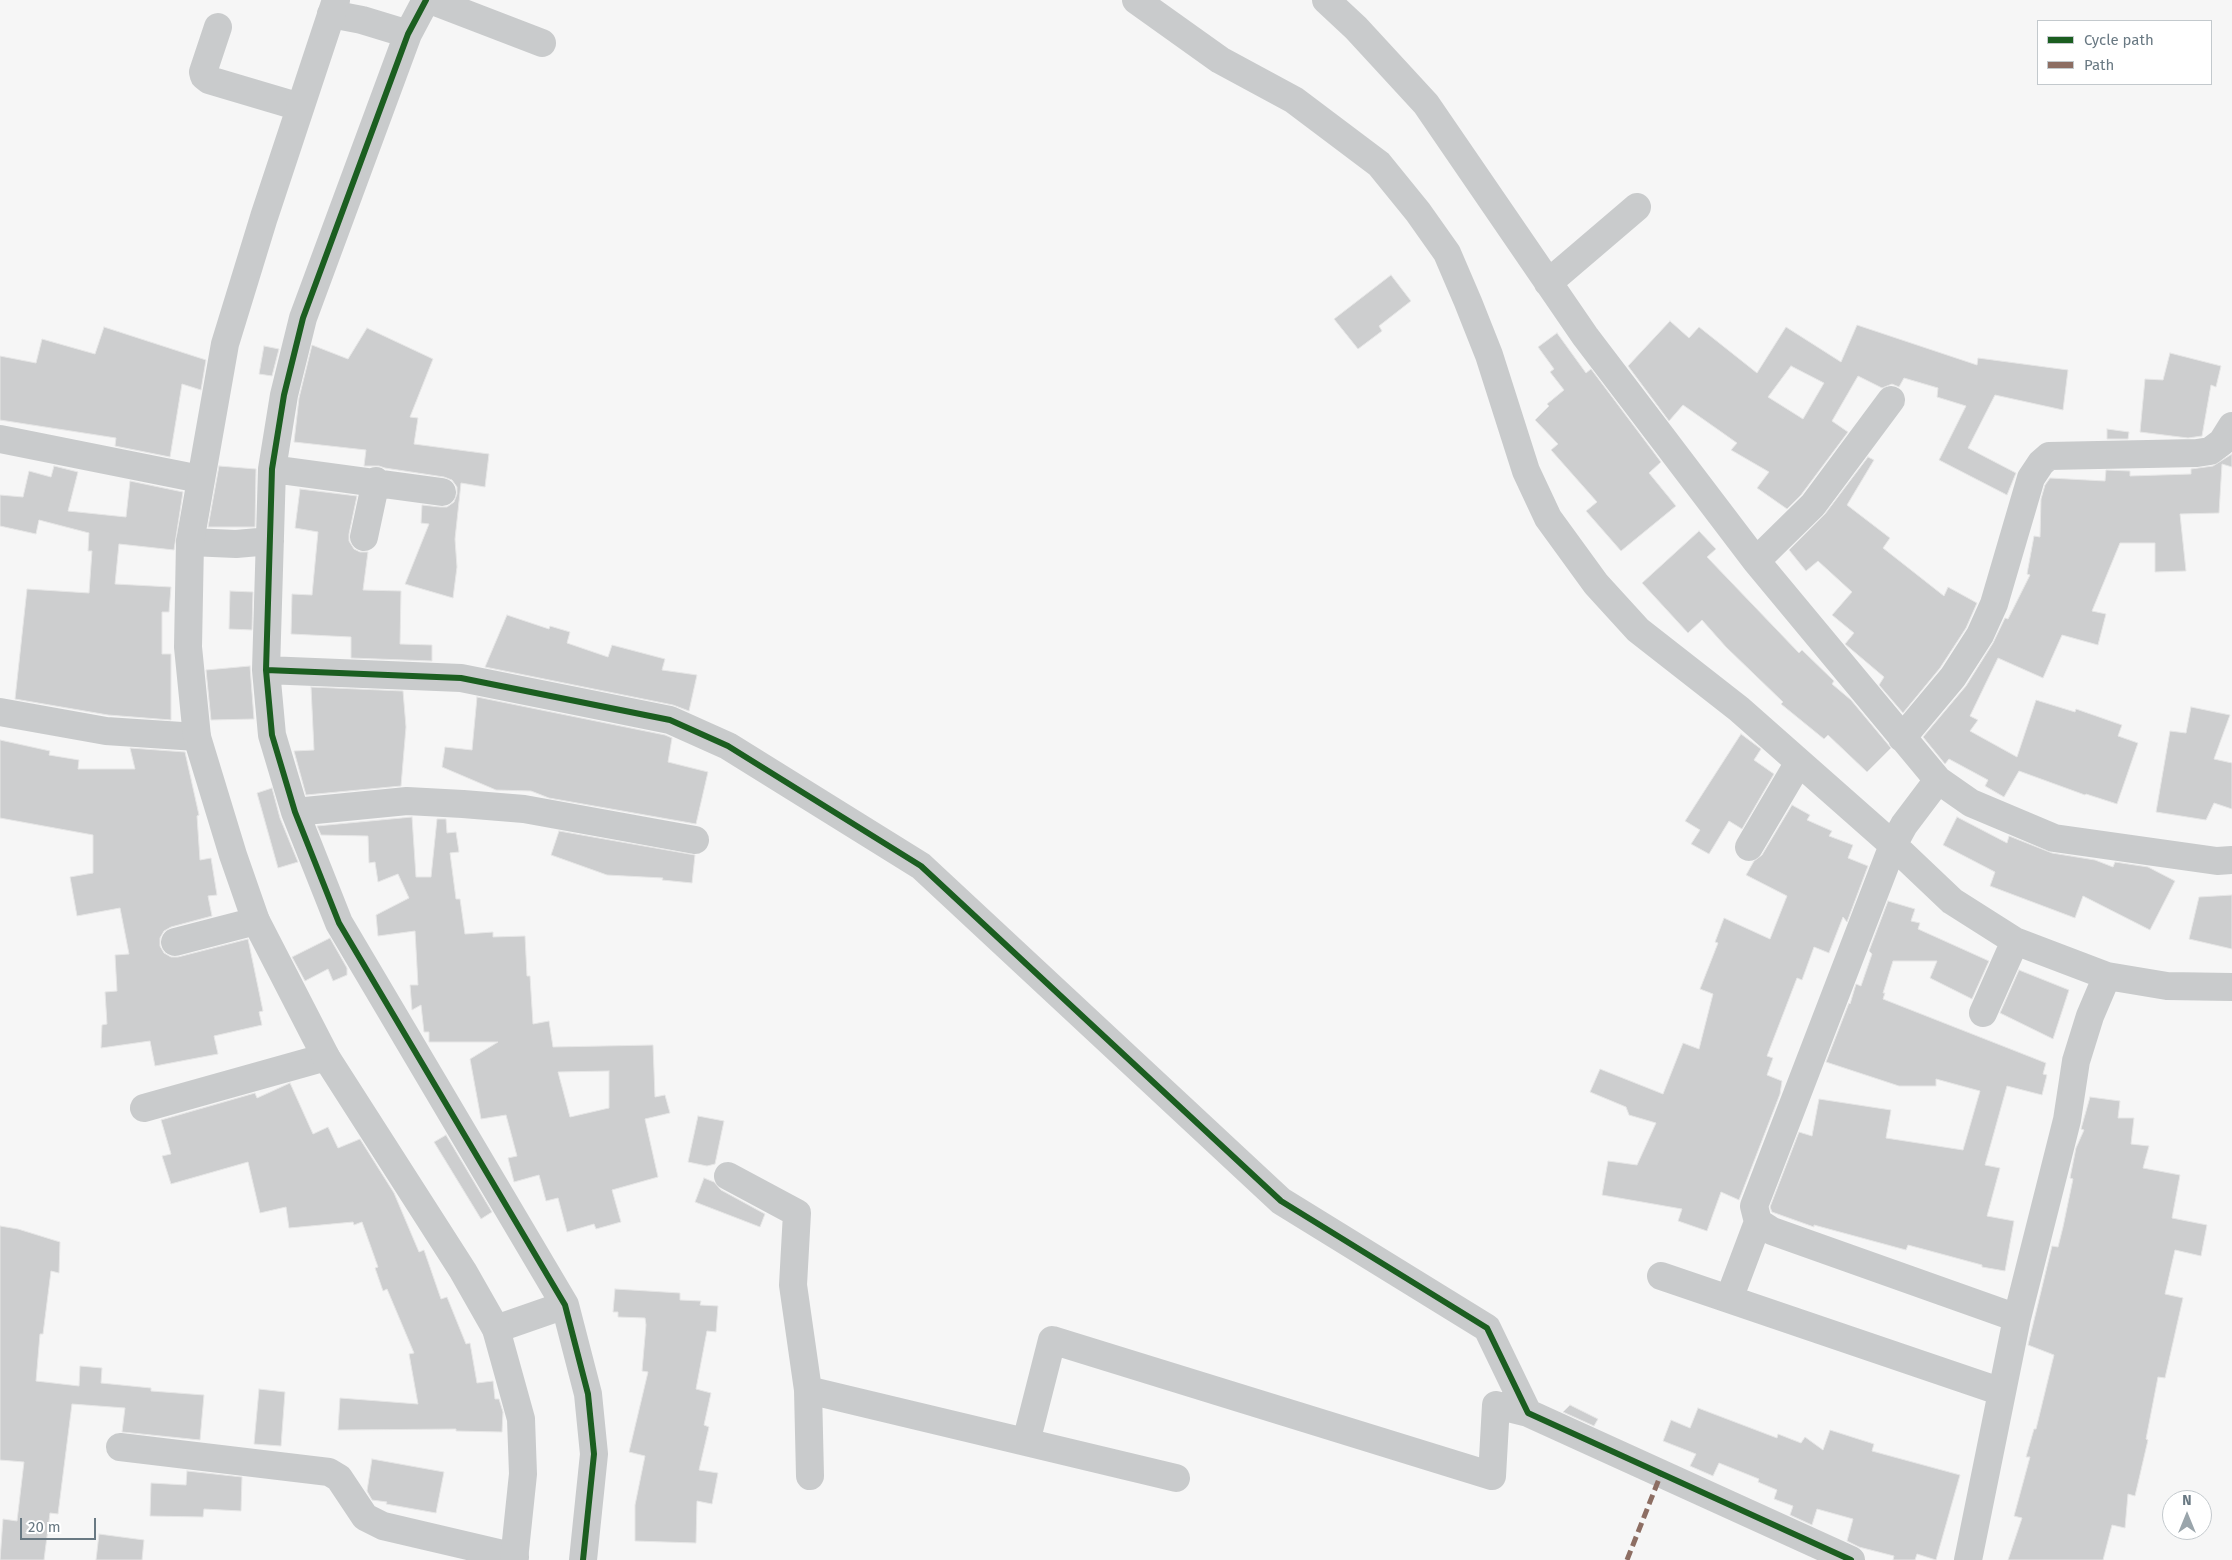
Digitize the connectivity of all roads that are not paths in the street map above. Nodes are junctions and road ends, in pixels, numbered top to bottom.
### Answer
1 (426, 0) edge
2 (430, 0) edge
3 (1136, 0) edge
4 (1326, 0) edge
5 (334, 7) edge
6 (218, 27) dead end
7 (385, 27) junction
8 (542, 43) dead end
9 (300, 107) junction
10 (1637, 207) dead end
11 (1548, 282) junction
12 (1891, 400) dead end
13 (2232, 426) edge
14 (0, 438) edge
15 (272, 469) junction
16 (200, 479) junction
17 (376, 482) junction
18 (442, 492) dead end
19 (364, 537) dead end
20 (270, 541) junction
21 (213, 543) junction
22 (1756, 561) junction
23 (266, 670) junction
24 (0, 712) edge
25 (197, 737) junction
26 (1902, 738) junction
27 (1799, 762) junction
28 (1938, 780) junction
29 (295, 812) junction
30 (1906, 825) junction
31 (696, 840) dead end
32 (1749, 847) dead end
33 (2232, 860) edge
34 (256, 921) junction
35 (2015, 941) junction
36 (175, 942) dead end
37 (2107, 976) junction
38 (2232, 987) edge
39 (1983, 1013) dead end
40 (326, 1056) junction
41 (144, 1108) dead end
42 (728, 1176) dead end
43 (1758, 1222) junction
44 (1661, 1276) dead end
45 (1729, 1299) junction
46 (558, 1307) junction
47 (2017, 1318) junction
48 (507, 1325) junction
49 (808, 1390) junction
50 (2002, 1392) junction
51 (1528, 1412) junction
52 (1026, 1442) junction
53 (120, 1447) dead end
54 (810, 1476) dead end
55 (1176, 1478) dead end
56 (514, 1559) edge
57 (583, 1560) edge
58 (1851, 1560) edge
59 (1968, 1560) edge

1 - 7 street
2 - 8 street
3 - 27 street
4 - 11 street
5 - 7 street
5 - 9 street
6 - 9 street
7 - 15 street
9 - 16 street
10 - 11 street
11 - 22 street
12 - 22 street
13 - 26 street
14 - 16 street
15 - 17 street
15 - 20 street
16 - 21 street
17 - 18 street
17 - 19 street
20 - 21 street
20 - 23 street
21 - 25 street
22 - 26 street
23 - 29 street
23 - 51 street
24 - 25 street
25 - 34 street
26 - 28 street
27 - 30 street
27 - 32 street
28 - 30 street
28 - 33 street
29 - 31 street
29 - 46 street
30 - 35 street
30 - 43 street
34 - 36 street
34 - 40 street
35 - 37 street
35 - 39 street
37 - 38 street
37 - 47 street
40 - 41 street
40 - 48 street
42 - 49 street
43 - 45 street
43 - 47 street
44 - 45 street
45 - 50 street
46 - 48 street
46 - 57 street
47 - 50 street
48 - 56 street
49 - 52 street
49 - 54 street
50 - 59 street
51 - 52 street
51 - 58 street
52 - 55 street
53 - 56 street

